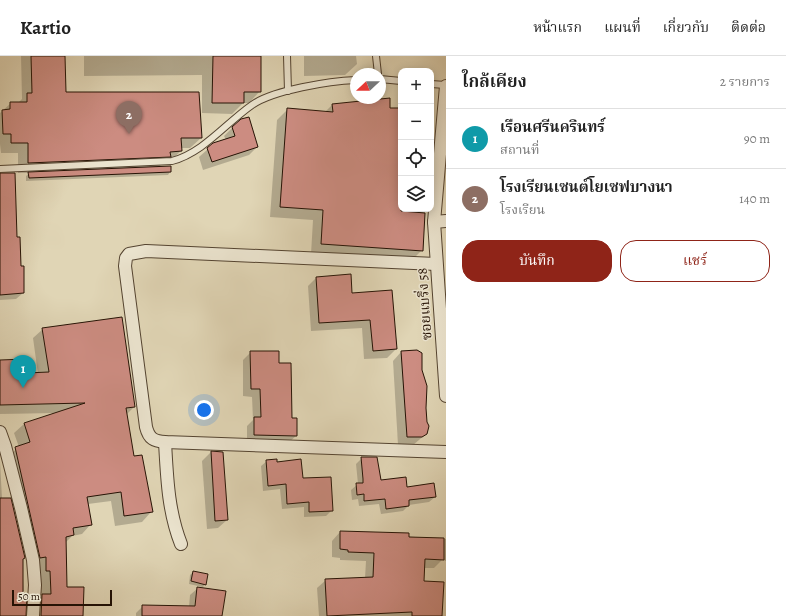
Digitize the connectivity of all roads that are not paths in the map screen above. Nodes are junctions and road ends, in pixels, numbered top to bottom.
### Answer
1 (287, 56) edge
2 (376, 56) edge
3 (377, 68) edge
4 (350, 80) edge
5 (386, 80) edge
6 (398, 81) edge
7 (434, 84) edge
8 (446, 85) edge
9 (288, 91) junction
10 (0, 169) edge
11 (440, 222) edge
12 (436, 264) junction
13 (446, 396) edge
14 (0, 432) edge
15 (165, 442) junction
16 (446, 452) edge
17 (181, 544) dead end
18 (33, 616) edge

1 - 9 lane
2 - 3 lane
4 - 9 lane
5 - 6 lane
7 - 8 lane
8 - 11 street, ซอยแบริ่ง 58
9 - 10 lane
11 - 12 street, ซอยแบริ่ง 58
12 - 13 street, ซอยแบริ่ง 58
12 - 15 street
14 - 18 street
15 - 16 street
15 - 17 street

